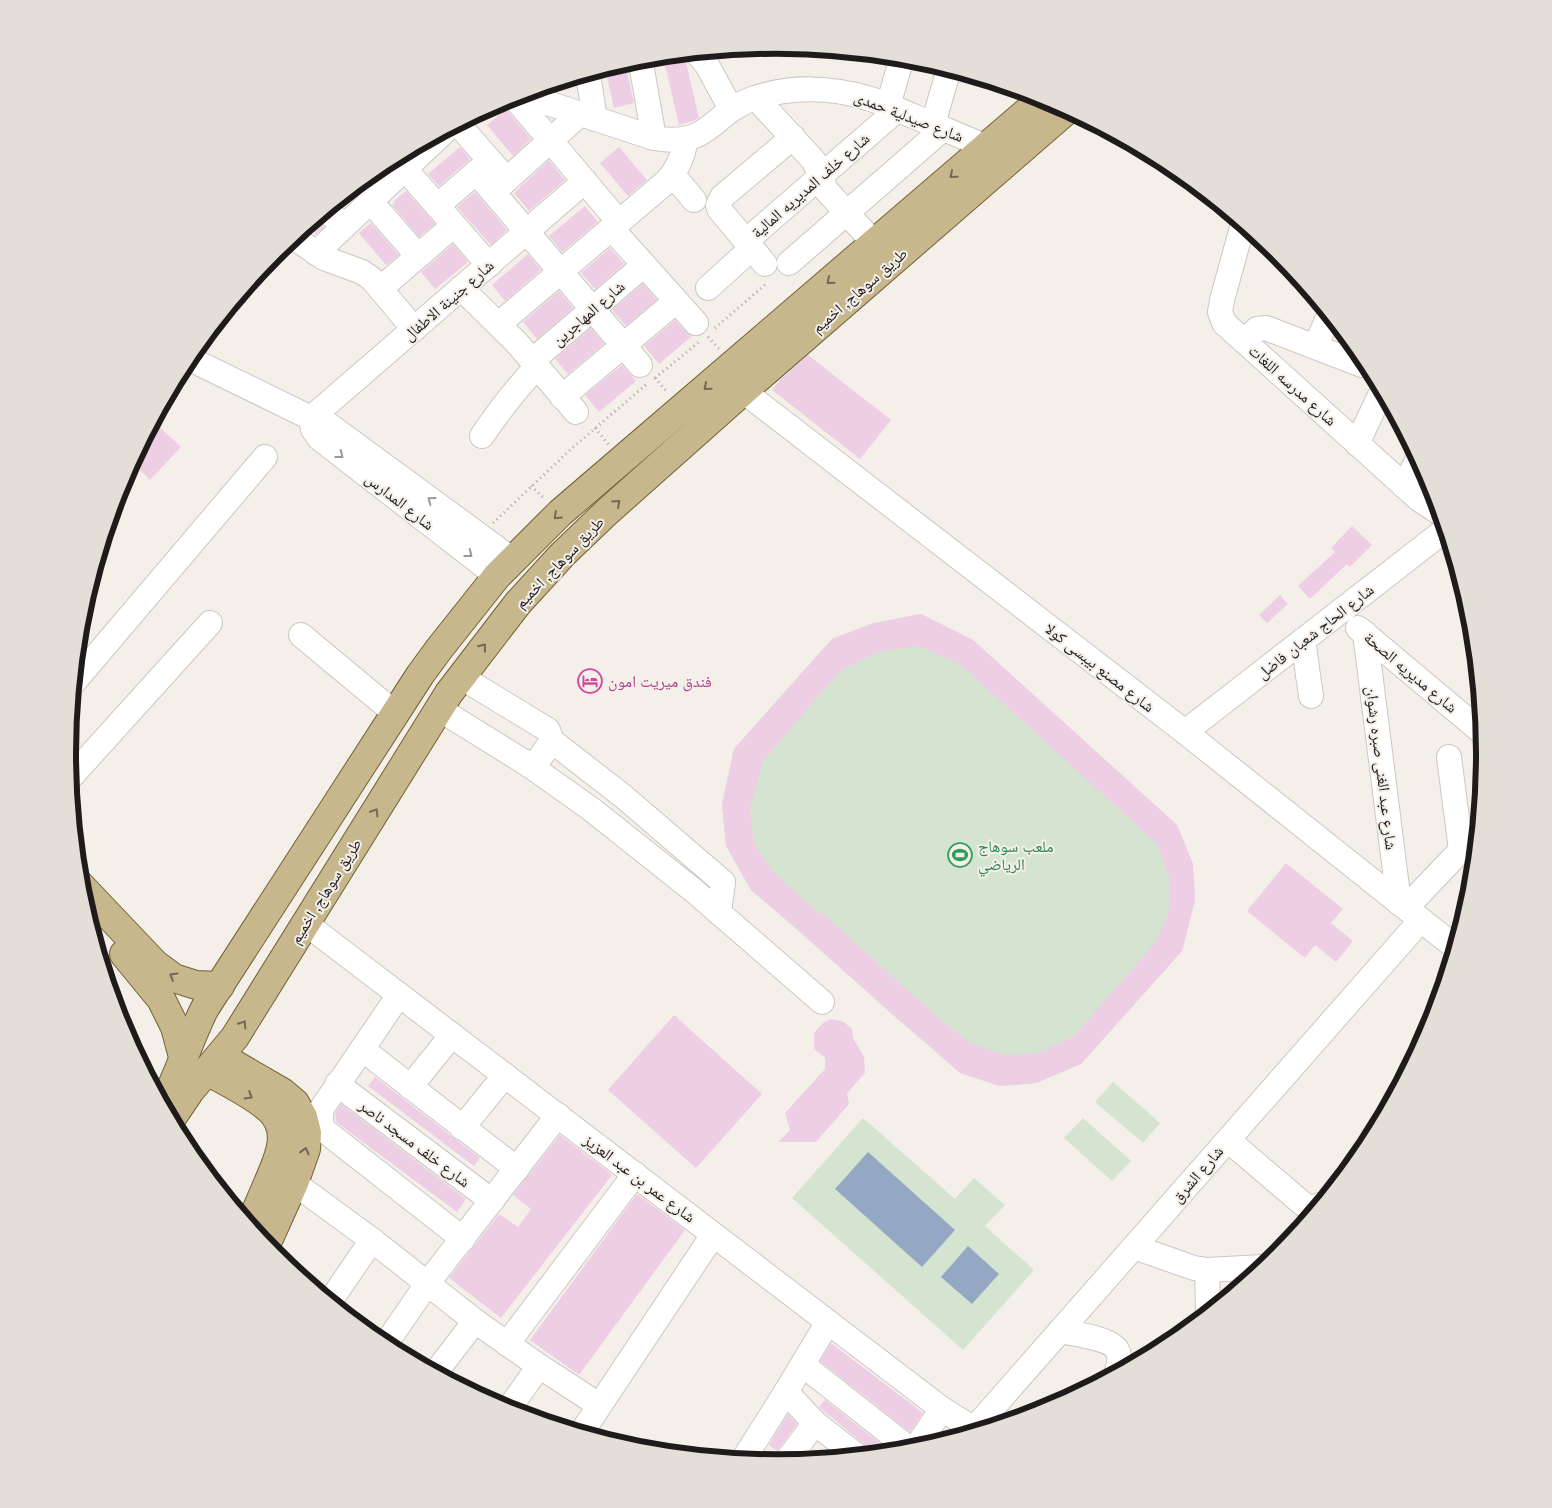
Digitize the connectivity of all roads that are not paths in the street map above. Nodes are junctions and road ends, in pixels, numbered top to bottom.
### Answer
1 (701, 58) edge
2 (900, 65) edge
3 (642, 67) edge
4 (947, 75) edge
5 (588, 80) edge
6 (542, 95) edge
7 (756, 98) junction
8 (519, 103) edge
9 (1036, 104) edge
10 (892, 108) junction
11 (732, 109) junction
12 (1061, 115) edge
13 (588, 117) junction
14 (938, 127) junction
15 (452, 134) edge
16 (793, 137) junction
17 (654, 138) junction
18 (686, 139) junction
19 (550, 142) junction
20 (987, 147) junction
21 (418, 153) edge
22 (406, 162) edge
23 (483, 166) junction
24 (673, 175) junction
25 (820, 176) junction
26 (585, 181) junction
27 (500, 186) junction
28 (694, 200) dead end
29 (370, 202) junction
30 (437, 206) junction
31 (847, 213) junction
32 (331, 214) edge
33 (345, 225) junction
34 (616, 225) junction
35 (454, 226) junction
36 (1241, 231) edge
37 (526, 232) junction
38 (300, 242) edge
39 (874, 244) junction
40 (754, 251) junction
41 (316, 253) junction
42 (418, 256) junction
43 (789, 263) road end
44 (489, 265) junction
45 (644, 265) junction
46 (560, 272) junction
47 (380, 288) junction
48 (461, 288) junction
49 (708, 288) dead end
50 (675, 302) junction
51 (592, 309) junction
52 (1327, 322) edge
53 (499, 324) junction
54 (414, 329) junction
55 (701, 329) road end
56 (1244, 341) junction
57 (623, 345) junction
58 (1316, 347) junction
59 (196, 362) edge
60 (1356, 362) edge
61 (535, 363) junction
62 (640, 365) dead end
63 (743, 391) junction
64 (1379, 398) edge
65 (311, 418) junction
66 (482, 436) dead end
67 (1357, 444) junction
68 (265, 457) dead end
69 (1414, 466) edge
70 (1404, 486) junction
71 (1431, 507) edge
72 (1440, 534) edge
73 (505, 568) junction
74 (1340, 612) junction
75 (210, 623) dead end
76 (1365, 633) junction
77 (301, 635) dead end
78 (1303, 640) junction
79 (81, 674) edge
80 (420, 675) junction
81 (450, 693) junction
82 (1311, 696) dead end
83 (396, 714) junction
84 (1475, 727) edge
85 (1185, 732) junction
86 (552, 741) junction
87 (1449, 758) dead end
88 (529, 765) junction
89 (76, 772) edge
90 (1471, 840) edge
91 (1461, 850) junction
92 (93, 908) edge
93 (1409, 910) junction
94 (719, 913) junction
95 (305, 923) junction
96 (99, 930) edge
97 (1450, 943) edge
98 (115, 946) edge
99 (220, 986) junction
100 (400, 994) junction
101 (822, 1002) dead end
102 (452, 1035) junction
103 (362, 1049) junction
104 (183, 1057) junction
105 (214, 1064) junction
106 (505, 1075) junction
107 (337, 1084) junction
108 (410, 1087) junction
109 (166, 1098) edge
110 (175, 1112) edge
111 (558, 1115) junction
112 (462, 1128) junction
113 (1228, 1140) junction
114 (516, 1169) junction
115 (635, 1174) junction
116 (282, 1179) junction
117 (492, 1201) junction
118 (1309, 1208) edge
119 (254, 1220) edge
120 (713, 1234) junction
121 (268, 1235) edge
122 (463, 1239) junction
123 (372, 1240) junction
124 (1134, 1247) junction
125 (1251, 1268) edge
126 (1207, 1270) junction
127 (427, 1284) junction
128 (335, 1294) dead end
129 (1208, 1305) edge
130 (475, 1321) junction
131 (828, 1322) junction
132 (1060, 1331) junction
133 (390, 1338) edge
134 (507, 1344) junction
135 (803, 1365) junction
136 (1118, 1365) edge
137 (539, 1366) junction
138 (439, 1367) edge
139 (786, 1392) junction
140 (513, 1403) edge
141 (599, 1405) junction
142 (942, 1409) junction
143 (815, 1423) junction
144 (981, 1423) edge
145 (969, 1426) edge
146 (585, 1427) edge
147 (940, 1434) edge
148 (920, 1439) edge
149 (904, 1442) edge
150 (850, 1450) edge
151 (747, 1454) edge
152 (793, 1454) edge

1 - 11 street
2 - 10 street
3 - 17 street
4 - 14 street
5 - 13 street
6 - 13 street, شارع صيدلية حمدى
7 - 10 street, شارع صيدلية حمدى
7 - 11 street, شارع صيدلية حمدى
7 - 16 street
8 - 19 street
9 - 20 main road, طريق سوهاج, اخميم
10 - 14 street, شارع صيدلية حمدى
10 - 25 street, شارع خلف المديريه المالية
11 - 18 street, شارع صيدلية حمدى
12 - 63 main road, طريق سوهاج, اخميم
13 - 17 street, شارع صيدلية حمدى
13 - 19 street
14 - 20 street, شارع صيدلية حمدى
14 - 31 street
15 - 23 street
16 - 25 street
16 - 40 street
17 - 18 street, شارع صيدلية حمدى
18 - 24 street
19 - 26 street
19 - 27 street
20 -> 39 main road, طريق سوهاج, اخميم
21 - 22 street
22 - 29 street
22 - 30 street
23 - 27 street
23 - 30 street
24 - 28 street
24 - 34 street
25 - 31 street
25 - 40 street, شارع خلف المديريه المالية
26 - 34 street
26 - 37 street, شارع جنينة الاطفال
27 - 37 street
29 - 33 street
29 - 42 street
30 - 35 street
31 - 39 street
31 - 43 street
32 - 33 street
33 - 41 street
34 - 45 street
34 - 46 street
35 - 42 street
35 - 44 street
36 - 56 street, شارع مدرسه اللغات
37 - 44 street, شارع جنينة الاطفال
37 - 46 street
38 - 41 street
39 -> 73 main road, طريق سوهاج, اخميم
40 - 49 street, شارع خلف المديريه المالية
41 - 47 street
42 - 47 street
44 - 48 street, شارع جنينة الاطفال
45 - 50 street
45 - 51 street, شارع المهاجرين
46 - 51 street
46 - 53 street
47 - 54 street
48 - 53 street
48 - 54 street, شارع جنينة الاطفال
50 - 55 street
50 - 57 street
51 - 57 street
51 - 61 street, شارع المهاجرين
52 - 58 street
53 - 61 street
54 - 65 street, شارع جنينة الاطفال
56 - 58 street
56 - 67 street, شارع مدرسه اللغات
57 - 61 street
57 - 62 street
58 - 60 street
59 - 65 street, شارع المدارس
61 - 66 street, شارع المهاجرين
81 -> 63 main road, طريق سوهاج, اخميم
63 - 85 street, شارع مصنع بيبسى كولا
64 - 67 street
73 -> 65 street, شارع المدارس
65 -> 73 street, شارع المدارس
67 - 70 street, شارع مدرسه اللغات
68 - 79 street
69 - 70 street
70 - 71 street, شارع مدرسه اللغات
72 - 74 street, شارع الحاج شعبان فاضل
73 - 80 main road, طريق سوهاج, اخميم
74 - 76 street, شارع مديريه الصحة
74 - 78 street, شارع الحاج شعبان فاضل
75 - 89 street
76 - 84 street, شارع مديريه الصحة
76 - 93 street, شارع عبد الغنى صبره رشوان
77 - 83 street
78 - 82 street
78 - 85 street, شارع الحاج شعبان فاضل
80 - 81 main road
80 - 83 main road, طريق سوهاج, اخميم
81 - 86 street
81 - 88 street
95 -> 81 main road, طريق سوهاج, اخميم
83 - 99 main road, طريق سوهاج, اخميم
85 - 93 street, شارع مصنع بيبسى كولا
86 - 88 street
86 - 94 street
87 - 91 street
88 - 94 street
90 - 91 street, شارع الشرق
91 - 93 street, شارع الشرق
92 - 98 main road
93 - 97 street, شارع مصنع بيبسى كولا
93 - 113 street, شارع الشرق
94 - 101 street
95 - 100 street, شارع عمر بن عبد العزيز
105 -> 95 main road, طريق سوهاج, اخميم
96 - 98 main road
99 -> 98 main road
98 - 104 main road
99 - 104 main road, طريق سوهاج, اخميم
100 - 102 street, شارع عمر بن عبد العزيز
100 - 103 street
102 - 106 street, شارع عمر بن عبد العزيز
102 - 108 street
103 - 107 street
103 - 108 street
104 - 109 main road, طريق سوهاج, اخميم
105 - 110 main road, طريق سوهاج, اخميم
105 - 116 main road
106 - 111 street, شارع عمر بن عبد العزيز
106 - 112 street
107 - 117 street, شارع خلف مسجد ناصر
107 - 122 street
108 - 112 street
111 - 114 street
111 - 115 street, شارع عمر بن عبد العزيز
112 - 114 street
113 - 118 street
113 - 124 street, شارع الشرق
114 - 117 street
115 - 120 street, شارع عمر بن عبد العزيز
115 - 134 street
116 - 119 main road
116 - 121 main road
116 - 123 street
117 - 122 street
120 - 131 street, شارع عمر بن عبد العزيز
120 - 141 street
122 - 127 street
123 - 127 street
123 - 128 street
124 - 126 street
124 - 132 street, شارع الشرق
125 - 126 street
126 - 129 street
127 - 130 street
127 - 133 street
130 - 134 street
130 - 138 street
131 - 135 street
131 - 142 street, شارع عمر بن عبد العزيز
132 - 136 street
132 - 144 street, شارع الشرق
134 - 137 street
135 - 139 street
135 - 149 street
137 - 140 street
137 - 141 street
139 - 143 street
139 - 151 street
141 - 146 street
142 - 145 street, شارع عمر بن عبد العزيز
142 - 147 street
142 - 148 street
143 - 150 street
143 - 152 street

